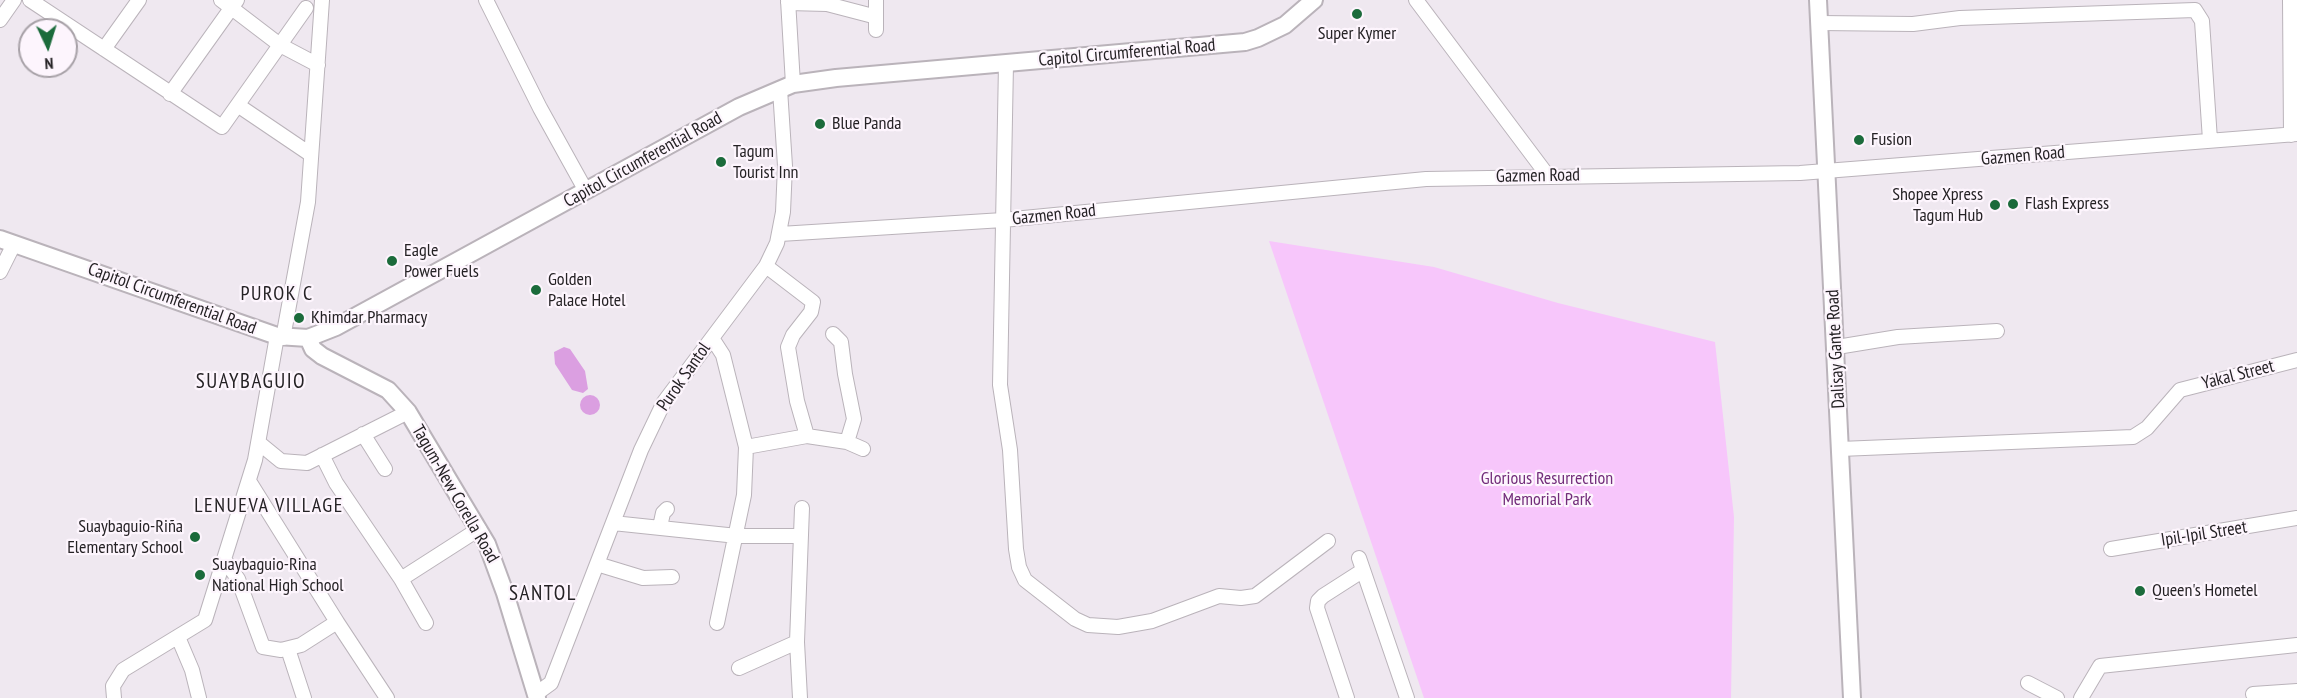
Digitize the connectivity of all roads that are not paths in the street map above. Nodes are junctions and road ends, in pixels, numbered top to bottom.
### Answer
1 (14, 0) edge
2 (30, 0) edge
3 (139, 0) edge
4 (322, 0) edge
5 (486, 0) edge
6 (876, 0) edge
7 (1314, 0) edge
8 (1416, 0) edge
9 (1818, 0) edge
10 (2290, 0) edge
11 (788, 2) edge
12 (230, 3) edge
13 (2123, 6) edge
14 (306, 8) dead end
15 (0, 20) edge
16 (1819, 24) junction
17 (280, 45) junction
18 (104, 49) junction
19 (1006, 63) junction
20 (318, 65) junction
21 (786, 87) junction
22 (170, 94) junction
23 (239, 106) junction
24 (2294, 135) edge
25 (2210, 140) junction
26 (310, 154) junction
27 (1827, 172) junction
28 (1548, 176) junction
29 (586, 191) junction
30 (1003, 220) junction
31 (780, 234) junction
32 (7, 242) edge
33 (766, 266) junction
34 (0, 272) edge
35 (1997, 331) dead end
36 (833, 334) dead end
37 (280, 337) junction
38 (308, 338) junction
39 (712, 338) junction
40 (1837, 347) junction
41 (2297, 360) edge
42 (408, 412) junction
43 (363, 434) junction
44 (807, 436) junction
45 (847, 442) junction
46 (258, 443) junction
47 (746, 447) junction
48 (863, 449) dead end
49 (1840, 449) junction
50 (321, 455) junction
51 (385, 469) dead end
52 (249, 481) junction
53 (802, 508) dead end
54 (667, 509) dead end
55 (2297, 518) edge
56 (613, 522) junction
57 (660, 527) junction
58 (479, 529) junction
59 (737, 536) junction
60 (801, 536) junction
61 (1328, 541) dead end
62 (2111, 549) dead end
63 (225, 559) junction
64 (597, 564) junction
65 (672, 577) dead end
66 (401, 579) junction
67 (337, 622) junction
68 (426, 623) dead end
69 (717, 623) dead end
70 (178, 637) junction
71 (797, 642) junction
72 (2297, 645) edge
73 (288, 649) junction
74 (739, 668) dead end
75 (2028, 683) dead end
76 (2297, 691) edge
77 (2253, 694) dead end
78 (537, 696) edge
79 (114, 698) edge
80 (199, 698) edge
81 (304, 698) edge
82 (387, 698) edge
83 (800, 698) edge
84 (1347, 698) edge
85 (1407, 698) edge
86 (1852, 698) edge
87 (2058, 698) edge
88 (2081, 698) edge

1 - 15 street
2 - 18 street
3 - 18 street
4 - 20 street
5 - 29 street
6 - 11 street
7 - 19 main road, Capitol Circumferential Road
8 - 28 street
9 - 16 main road, Dalisay Gante Road
10 - 24 street
11 - 21 street, Purok Santol
12 - 17 street
12 - 22 street
13 - 16 street
13 - 25 street
14 - 17 street
16 - 27 main road, Dalisay Gante Road
17 - 20 street
17 - 23 street
18 - 22 street
19 - 21 main road, Capitol Circumferential Road
19 - 30 street
20 - 26 street
21 - 29 main road, Capitol Circumferential Road
21 - 31 street, Purok Santol
22 - 23 street
23 - 26 street
24 - 25 street, Gazmen Road
25 - 27 street, Gazmen Road
26 - 37 street
27 - 28 street, Gazmen Road
27 - 40 main road, Dalisay Gante Road
28 - 30 street, Gazmen Road
29 - 38 main road, Capitol Circumferential Road
30 - 31 street, Gazmen Road
30 - 61 street
31 - 33 street, Purok Santol
32 - 34 street
32 - 37 main road, Capitol Circumferential Road
33 - 39 street, Purok Santol
33 - 44 street
35 - 40 street
36 - 45 street
37 - 38 main road, Capitol Circumferential Road
37 - 46 street
38 - 42 main road, Tagum-New Corella Road
39 - 47 street
39 - 56 street, Purok Santol
40 - 49 main road, Dalisay Gante Road
41 - 49 street, Yakal Street
42 - 43 street
42 - 58 main road, Tagum-New Corella Road
43 - 50 street
43 - 51 street
44 - 45 street
44 - 47 street
45 - 48 street
46 - 50 street
46 - 52 street
47 - 59 street
49 - 86 main road, Dalisay Gante Road
50 - 66 street
52 - 63 street
52 - 67 street
53 - 60 street
54 - 57 street
55 - 62 street, Ipil-Ipil Street
56 - 57 street
56 - 64 street, Purok Santol
57 - 59 street
58 - 66 street
58 - 78 main road, Tagum-New Corella Road
59 - 60 street
59 - 69 street
60 - 71 street
63 - 70 street
63 - 73 street
64 - 65 street
64 - 78 street, Purok Santol
66 - 68 street
67 - 73 street
67 - 82 street
70 - 79 street
70 - 80 street
71 - 74 street
71 - 83 street
72 - 88 street
73 - 81 street
75 - 87 street
76 - 77 street
84 - 85 street

